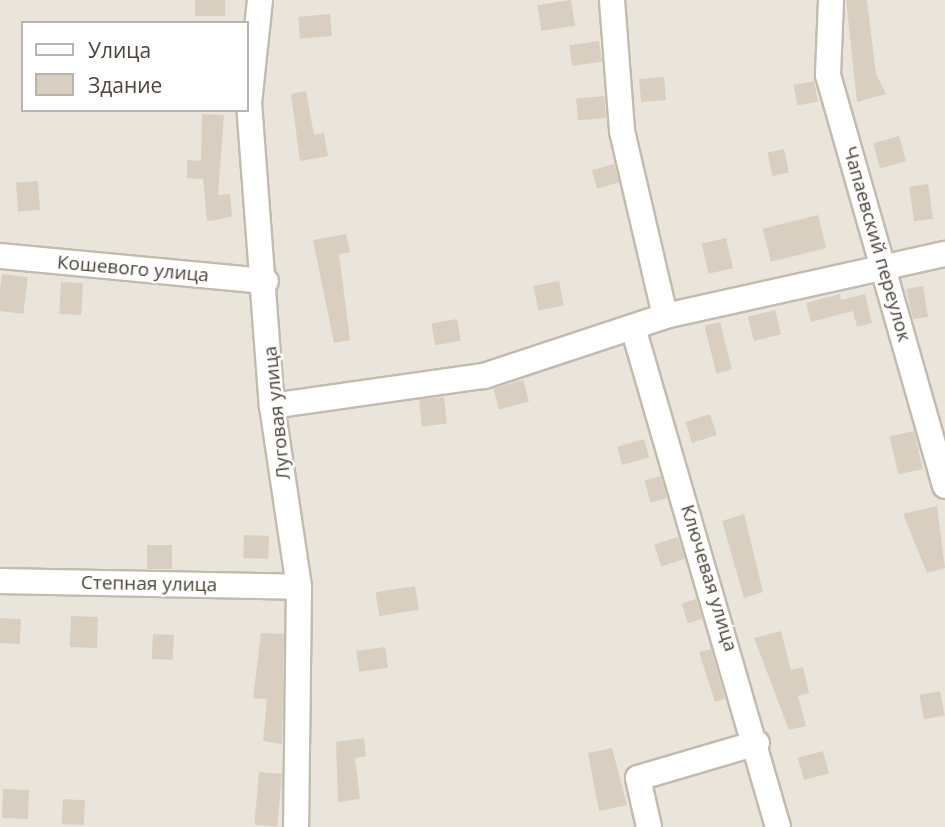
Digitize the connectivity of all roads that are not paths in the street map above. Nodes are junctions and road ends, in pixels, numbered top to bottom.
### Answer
1 (260, 0) edge
2 (612, 0) edge
3 (831, 0) edge
4 (945, 254) edge
5 (0, 256) edge
6 (884, 267) junction
7 (266, 281) junction
8 (666, 316) junction
9 (634, 331) junction
10 (272, 406) junction
11 (945, 486) edge
12 (0, 581) edge
13 (299, 587) junction
14 (757, 743) junction
15 (296, 827) edge
16 (649, 827) edge
17 (778, 827) edge

1 - 7 street, Луговая улица
2 - 8 street
3 - 6 street, Чапаевский переулок
4 - 6 street
5 - 7 street, Кошевого улица
6 - 8 street
6 - 11 street, Чапаевский переулок
7 - 10 street, Луговая улица
8 - 9 street
9 - 10 street
9 - 14 street, Ключевая улица
10 - 13 street, Луговая улица
12 - 13 street, Степная улица
13 - 15 street, Луговая улица
14 - 16 street
14 - 17 street, Ключевая улица

